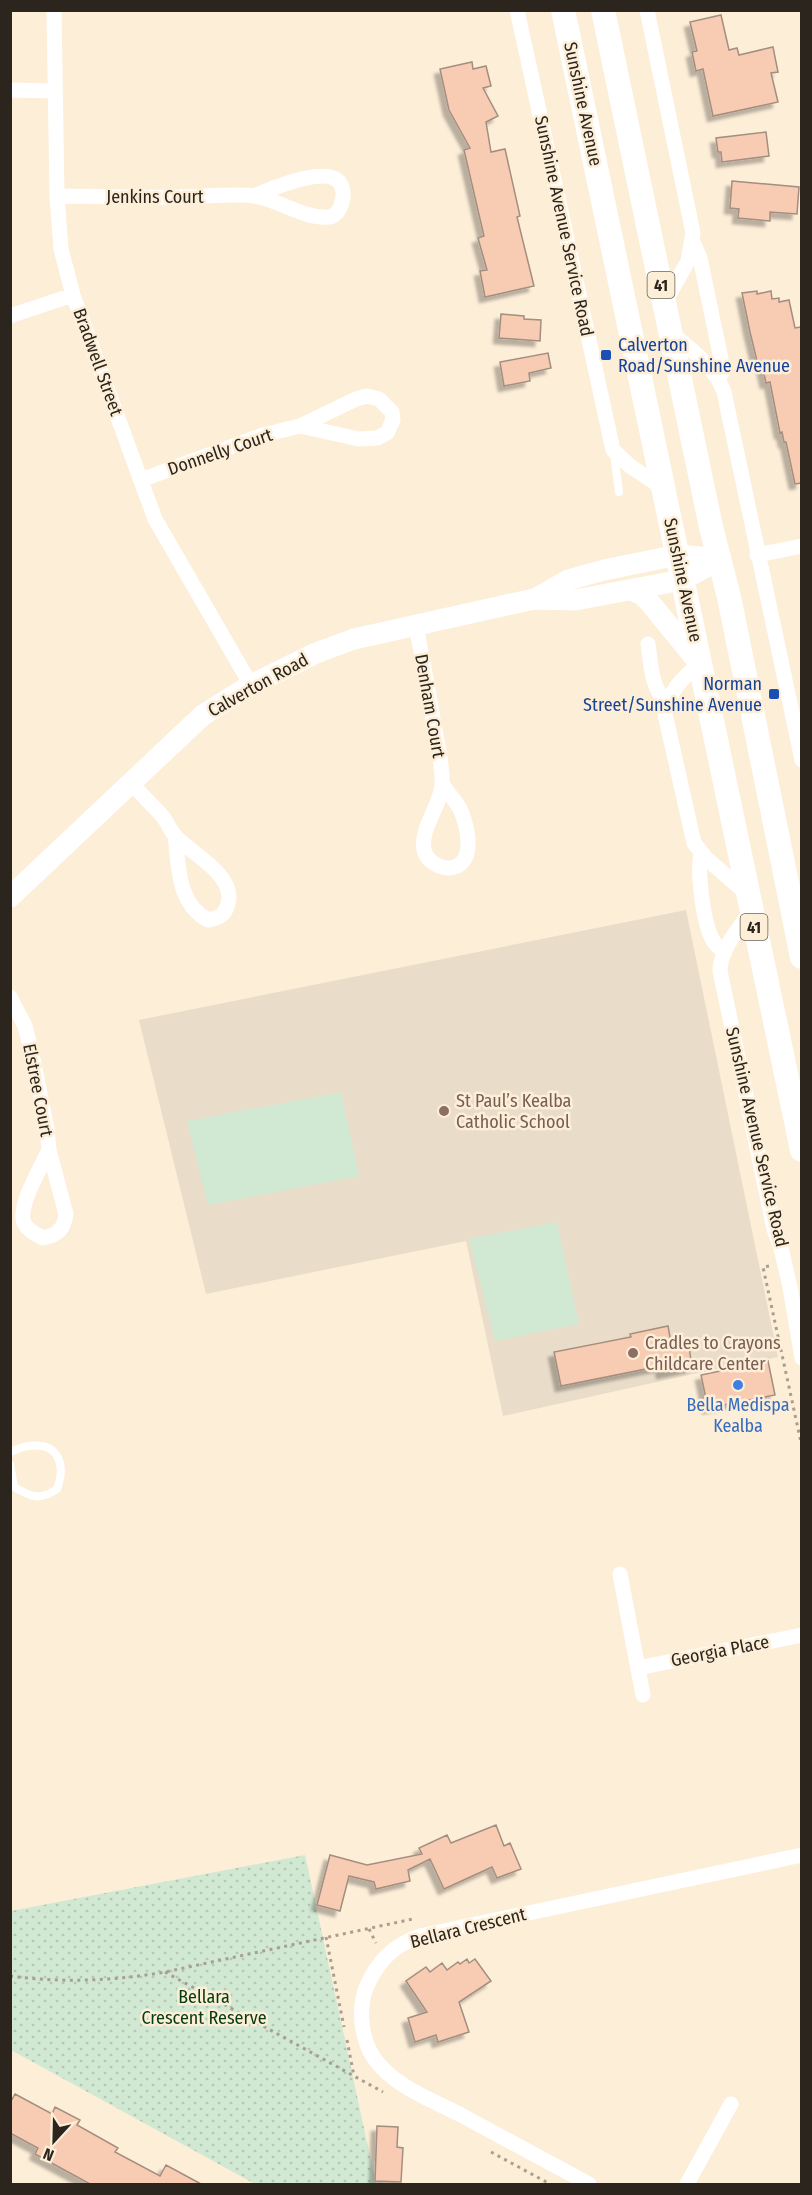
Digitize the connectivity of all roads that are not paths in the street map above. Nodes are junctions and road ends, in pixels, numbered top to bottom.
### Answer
1 (54, 10) edge
2 (518, 10) edge
3 (563, 10) edge
4 (603, 10) edge
5 (647, 10) edge
6 (10, 90) edge
7 (55, 91) junction
8 (57, 196) junction
9 (254, 196) junction
10 (693, 242) junction
11 (73, 295) junction
12 (665, 302) junction
13 (10, 316) edge
14 (671, 333) junction
15 (718, 379) junction
16 (300, 426) junction
17 (613, 450) junction
18 (141, 480) junction
19 (663, 488) junction
20 (619, 492) dead end
21 (801, 546) edge
22 (678, 555) junction
23 (758, 555) junction
24 (721, 559) junction
25 (682, 580) junction
26 (631, 590) junction
27 (534, 600) junction
28 (416, 626) junction
29 (648, 644) dead end
30 (700, 664) junction
31 (251, 685) junction
32 (667, 702) junction
33 (801, 760) edge
34 (131, 782) junction
35 (443, 785) junction
36 (175, 836) junction
37 (701, 852) junction
38 (10, 897) edge
39 (749, 902) junction
40 (725, 952) junction
41 (801, 957) edge
42 (10, 997) edge
43 (49, 1150) junction
44 (801, 1150) edge
45 (801, 1358) edge
46 (10, 1452) edge
47 (10, 1464) edge
48 (620, 1574) dead end
49 (801, 1635) edge
50 (638, 1668) junction
51 (643, 1695) dead end
52 (801, 1855) edge
53 (731, 2104) dead end
54 (589, 2184) edge
55 (687, 2184) edge

1 - 7 street, Bradwell Street
2 - 17 street, Sunshine Avenue Service Road
3 - 19 main road, Sunshine Avenue / 41
4 - 12 main road, 41
5 - 10 street
6 - 7 street
7 - 8 street, Bradwell Street
8 - 9 street, Jenkins Court
8 - 11 street, Bradwell Street
9 - 9 street, Jenkins Court
10 - 12 street
10 - 15 street
11 - 13 street
11 - 18 street, Bradwell Street
12 - 14 main road, 41
14 - 15 street
14 - 24 main road, 41
15 - 23 street
16 - 16 street, Donnelly Court
16 - 18 street, Donnelly Court
17 - 19 street
17 - 20 lane
18 - 31 street, Bradwell Street
19 - 22 main road, Sunshine Avenue / 41
21 - 23 street
22 - 24 street, Calverton Road
22 - 25 main road, Sunshine Avenue / 41
22 - 27 street, Calverton Road
23 - 33 street
24 - 25 street, Calverton Road
24 - 41 main road, 41
25 - 26 street, Calverton Road
25 - 30 main road, Sunshine Avenue / 41
26 - 27 street, Calverton Road
26 - 30 street
27 - 28 street, Calverton Road
28 - 31 street, Calverton Road
28 - 35 street, Denham Court
29 - 32 street
30 - 32 street
30 - 39 main road, Sunshine Avenue / 41
31 - 34 street, Calverton Road
32 - 37 street
34 - 36 street
34 - 38 street, Calverton Road
35 - 35 street, Denham Court
36 - 36 street
37 - 39 street
37 - 40 street
39 - 40 street, Sunshine Avenue Service Road
39 - 44 main road, Sunshine Avenue / 41
40 - 45 street, Sunshine Avenue Service Road
42 - 43 street, Elstree Court
43 - 43 street, Elstree Court
46 - 47 lane
48 - 50 street
49 - 50 street, Georgia Place
50 - 51 street
52 - 54 street, Bellara Crescent
53 - 55 street

